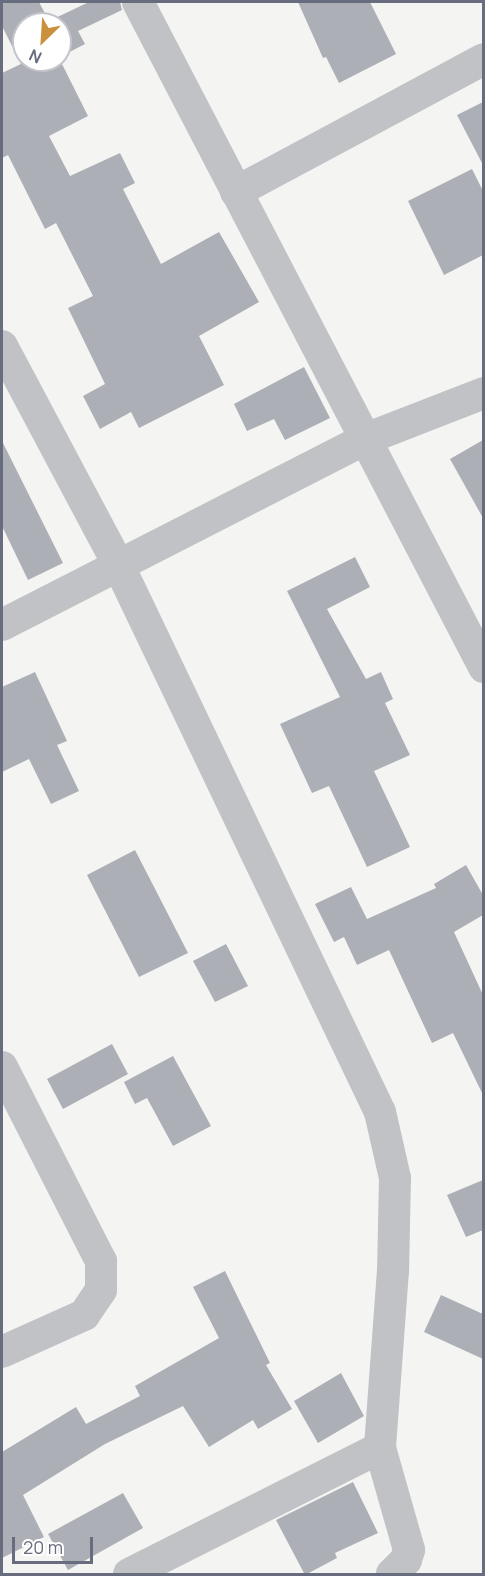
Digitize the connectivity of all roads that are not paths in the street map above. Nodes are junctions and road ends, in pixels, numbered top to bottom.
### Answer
1 (138, 2) edge
2 (483, 59) edge
3 (236, 192) junction
4 (2, 346) edge
5 (483, 393) edge
6 (363, 441) junction
7 (118, 564) junction
8 (2, 625) edge
9 (483, 667) edge
10 (2, 1067) edge
11 (2, 1352) edge
12 (380, 1448) junction
13 (129, 1575) edge
14 (392, 1575) edge

1 - 3 street
2 - 3 street
3 - 6 street
4 - 7 street
5 - 6 street
6 - 7 street
6 - 9 street
7 - 8 street
7 - 12 street
10 - 11 street
12 - 13 street
12 - 14 street

